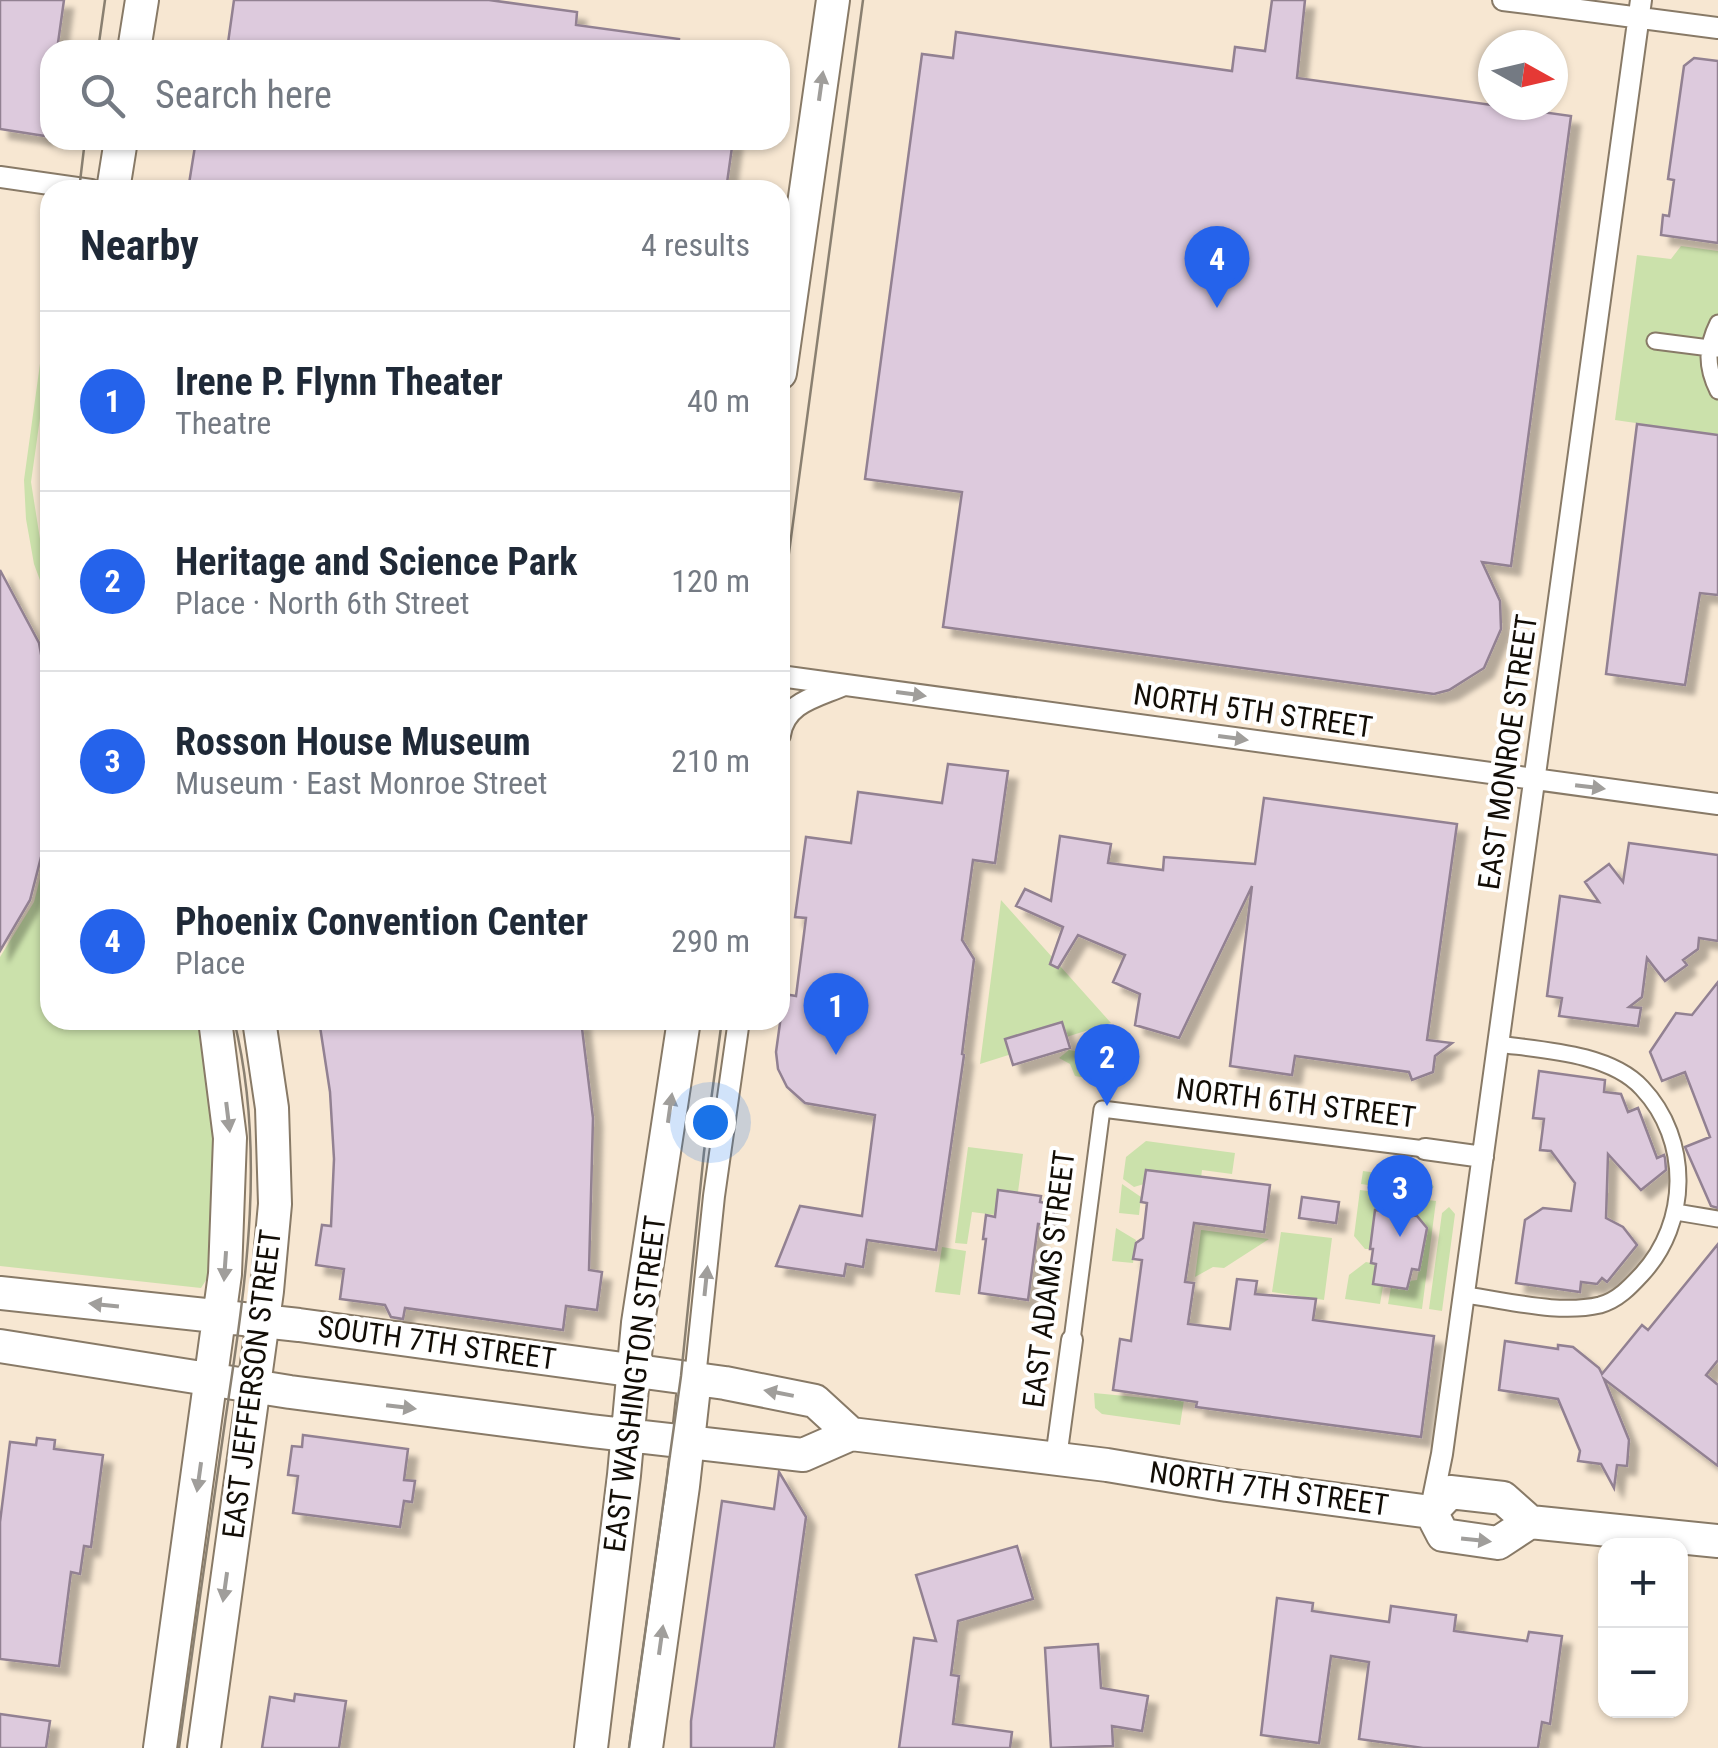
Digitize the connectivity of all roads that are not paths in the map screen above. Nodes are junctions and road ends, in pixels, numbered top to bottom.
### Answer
1 (142, 0) edge
2 (834, 0) edge
3 (1503, 0) edge
4 (1640, 10) edge
5 (1718, 28) edge
6 (136, 40) edge
7 (119, 150) edge
8 (0, 177) edge
9 (114, 180) edge
10 (40, 183) edge
11 (790, 304) edge
12 (1718, 323) edge
13 (1655, 341) dead end
14 (1714, 349) edge
15 (1718, 391) edge
16 (790, 677) edge
17 (844, 685) junction
18 (790, 711) edge
19 (1534, 779) junction
20 (1718, 804) edge
21 (216, 1030) edge
22 (260, 1030) edge
23 (682, 1030) edge
24 (739, 1030) edge
25 (1498, 1044) junction
26 (1102, 1109) joint
27 (1425, 1150) joint
28 (1482, 1157) junction
29 (1676, 1212) junction
30 (1718, 1220) edge
31 (6, 1294) edge
32 (1464, 1296) junction
33 (220, 1317) junction
34 (262, 1322) junction
35 (1072, 1340) joint
36 (4, 1346) edge
37 (634, 1370) junction
38 (695, 1378) junction
39 (212, 1380) junction
40 (253, 1386) junction
41 (629, 1434) junction
42 (850, 1434) junction
43 (688, 1441) junction
44 (1056, 1458) junction
45 (1431, 1512) junction
46 (1530, 1522) junction
47 (1718, 1541) edge
48 (160, 1748) edge
49 (204, 1748) edge
50 (590, 1748) edge
51 (646, 1748) edge

1 - 6 main road
11 -> 2 main road
3 - 4 street
4 - 5 street
4 - 19 street, EAST MONROE STREET
7 - 9 main road
8 - 10 street
12 - 14 street
13 - 14 street
14 - 15 street
16 - 17 street, NORTH 5TH STREET
17 - 18 street
17 -> 19 street, NORTH 5TH STREET
19 -> 20 street, NORTH 5TH STREET
19 - 25 street, EAST MONROE STREET
21 -> 33 main road, EAST JEFFERSON STREET
22 - 34 main road, EAST JEFFERSON STREET
37 -> 23 main road, EAST WASHINGTON STREET
38 -> 24 street, EAST WASHINGTON STREET
25 - 28 street, EAST MONROE STREET
25 - 29 street
26 - 27 street, NORTH 6TH STREET
26 - 35 street, EAST ADAMS STREET
27 - 28 street, NORTH 6TH STREET
28 - 32 street, EAST MONROE STREET
29 - 30 street
29 - 32 street
33 -> 31 main road, SOUTH 7TH STREET
32 - 45 street, EAST MONROE STREET
33 - 34 main road, SOUTH 7TH STREET
33 - 39 main road, EAST JEFFERSON STREET
34 - 37 main road, SOUTH 7TH STREET
34 - 40 main road, EAST JEFFERSON STREET
35 - 44 street, EAST ADAMS STREET
36 - 39 main road
37 - 38 main road, SOUTH 7TH STREET
37 - 41 main road, EAST WASHINGTON STREET
42 -> 38 main road
38 - 43 main road, EAST WASHINGTON STREET
39 - 40 main road
39 -> 48 main road, EAST JEFFERSON STREET
40 -> 41 main road
40 -> 49 main road, EAST JEFFERSON STREET
41 - 43 main road
41 - 50 main road, EAST WASHINGTON STREET
42 - 43 main road
42 - 44 main road
51 -> 43 main road, EAST WASHINGTON STREET
44 - 45 main road, NORTH 7TH STREET
45 - 46 main road, NORTH 7TH STREET
45 -> 46 main road, NORTH 7TH STREET
46 - 47 main road, NORTH 7TH STREET

